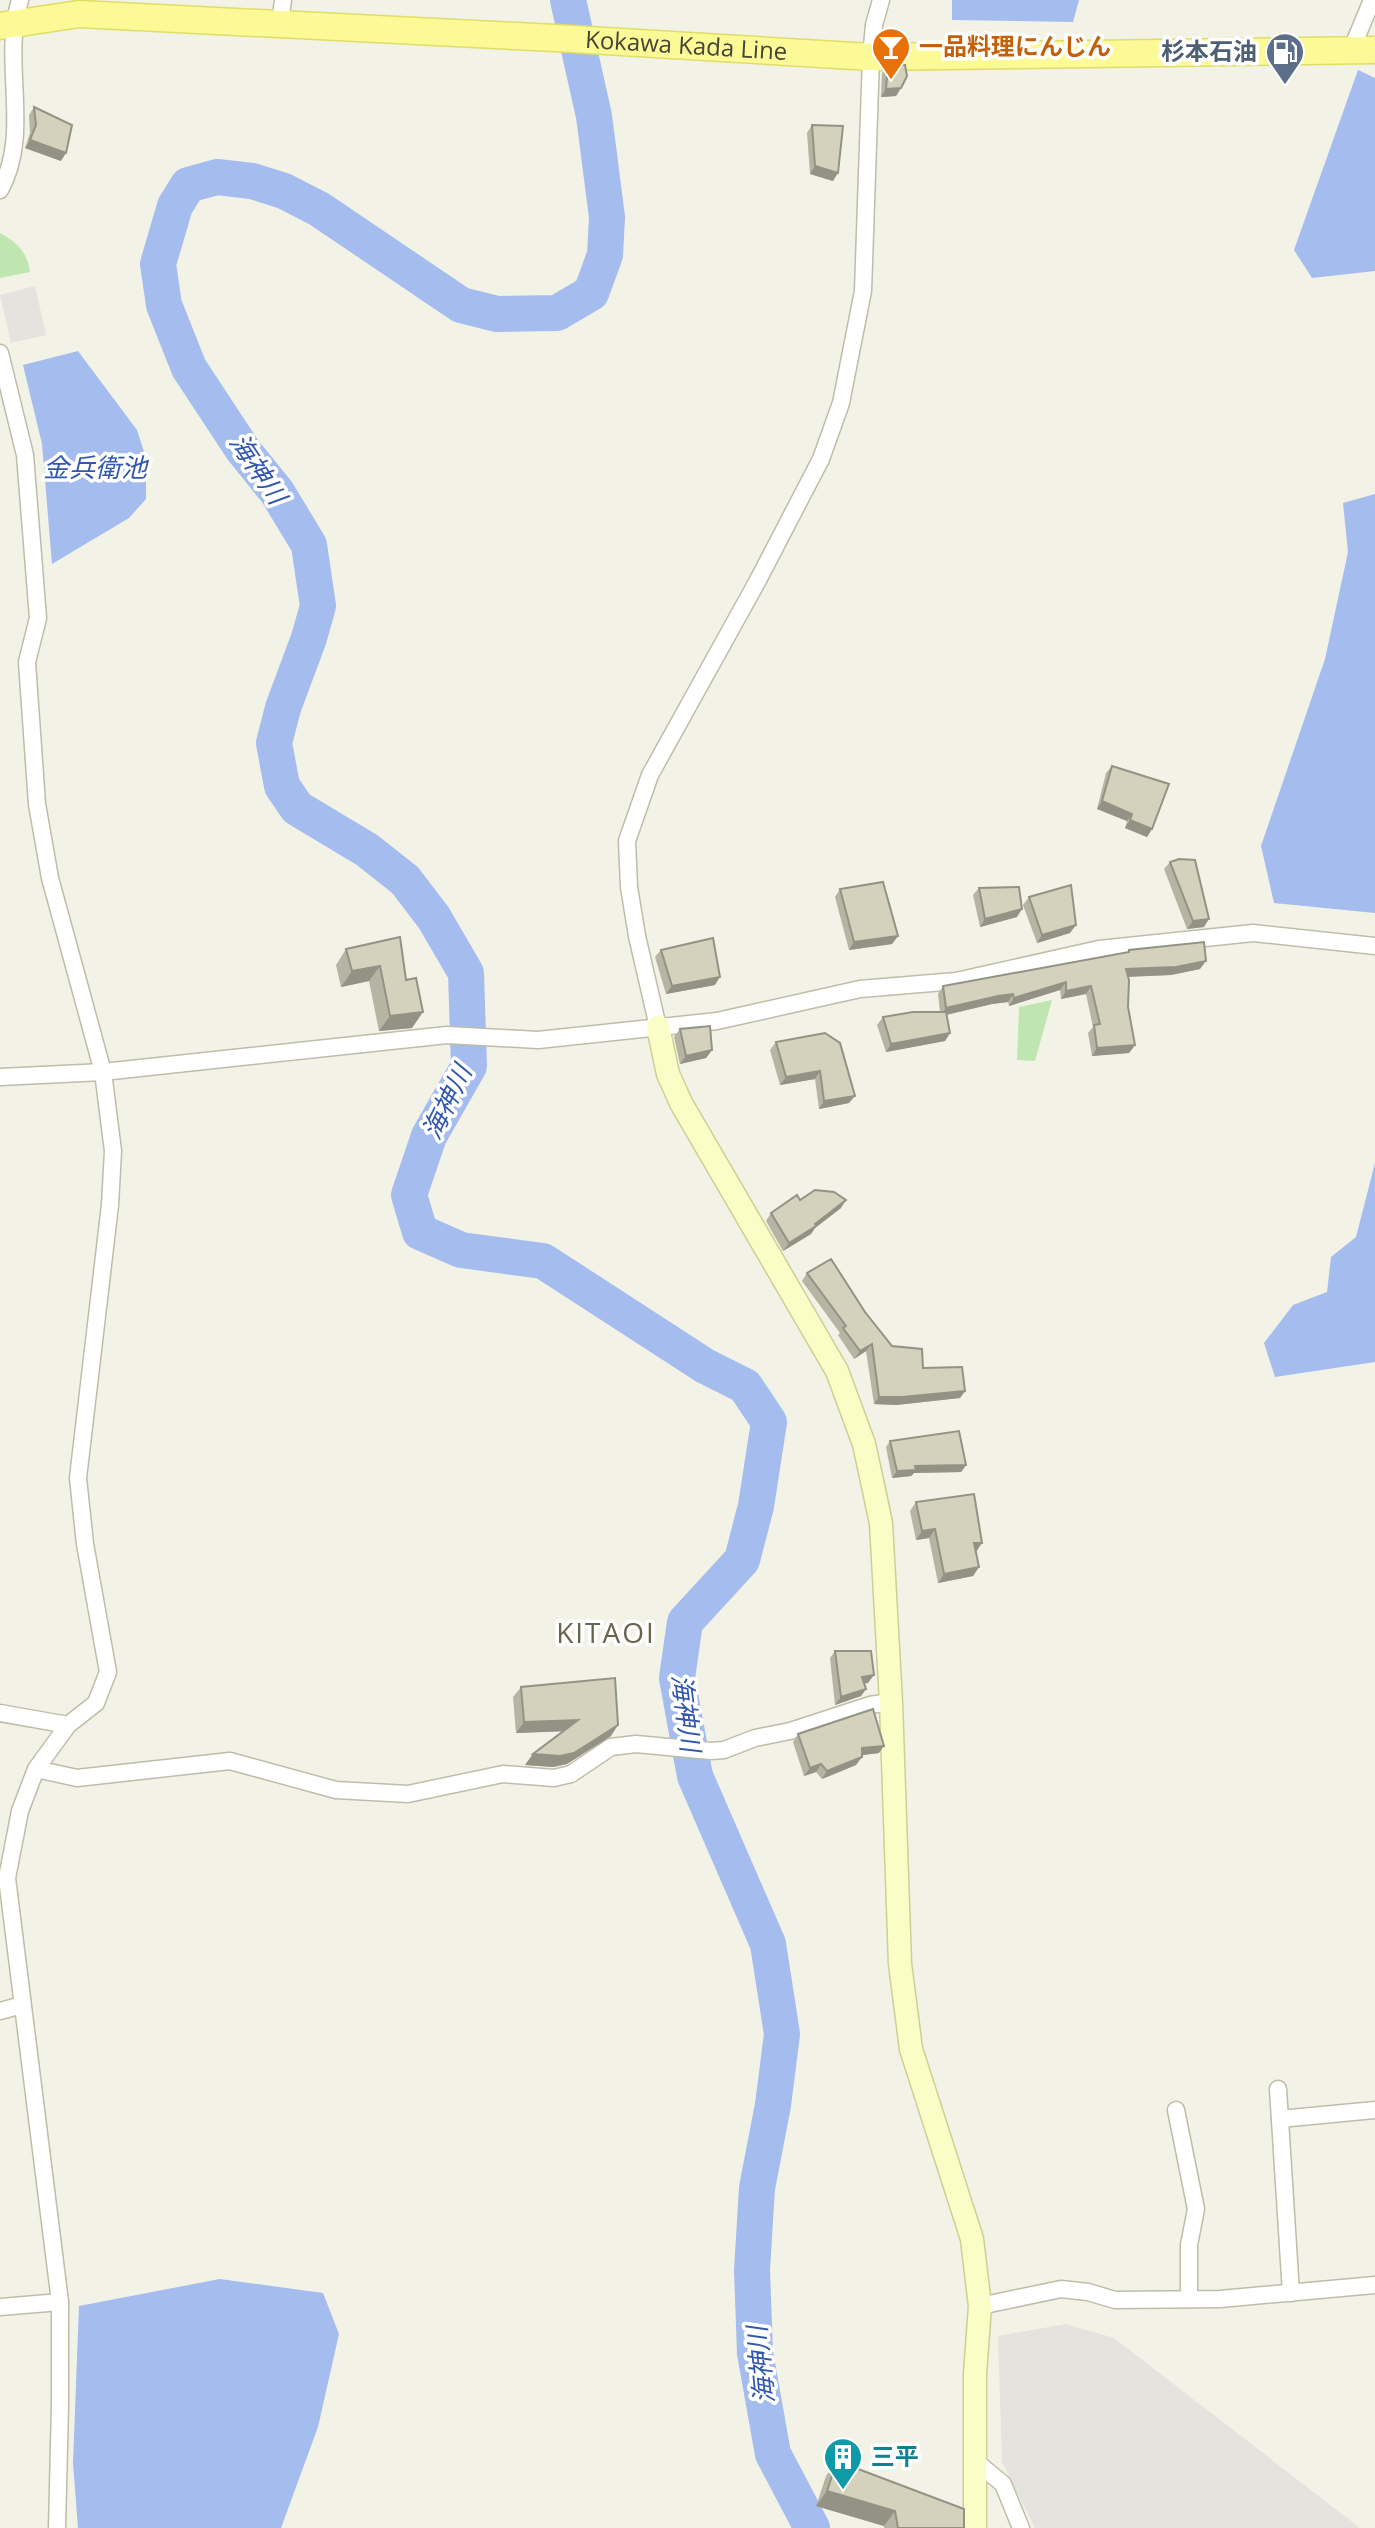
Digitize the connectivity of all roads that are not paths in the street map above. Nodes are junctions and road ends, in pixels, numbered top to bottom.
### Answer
1 (881, 0) edge
2 (1372, 0) edge
3 (281, 12) edge
4 (11, 16) edge
5 (1365, 50) edge
6 (871, 57) junction
7 (0, 190) edge
8 (0, 353) edge
9 (1375, 946) edge
10 (658, 1027) junction
11 (103, 1072) junction
12 (0, 1077) edge
13 (891, 1702) junction
14 (0, 1713) edge
15 (68, 1725) junction
16 (36, 1769) junction
17 (22, 2005) junction
18 (0, 2011) edge
19 (1278, 2089) dead end
20 (1176, 2110) dead end
21 (1375, 2110) edge
22 (1280, 2119) junction
23 (1375, 2285) edge
24 (1291, 2293) junction
25 (1189, 2299) junction
26 (60, 2302) junction
27 (980, 2306) junction
28 (0, 2307) edge
29 (974, 2460) junction
30 (57, 2528) edge
31 (975, 2528) edge
32 (1021, 2528) edge

1 - 6 street
2 - 5 street
3 - 4 main road, Kokawa Kada Line
3 - 6 main road, Kokawa Kada Line
4 - 7 street
5 - 6 main road, Kokawa Kada Line
6 - 10 street
8 - 11 street
9 - 10 street
10 - 11 street
10 - 13 street
11 - 12 street
11 - 15 street
13 - 16 street
13 - 27 street
14 - 15 street
15 - 16 street
16 - 17 street
17 - 18 street
17 - 26 street
19 - 22 street
20 - 25 street
21 - 22 street
22 - 24 street
23 - 24 street
24 - 25 street
25 - 27 street
26 - 28 street
26 - 30 street
27 - 29 street
29 - 31 street
29 - 32 street

